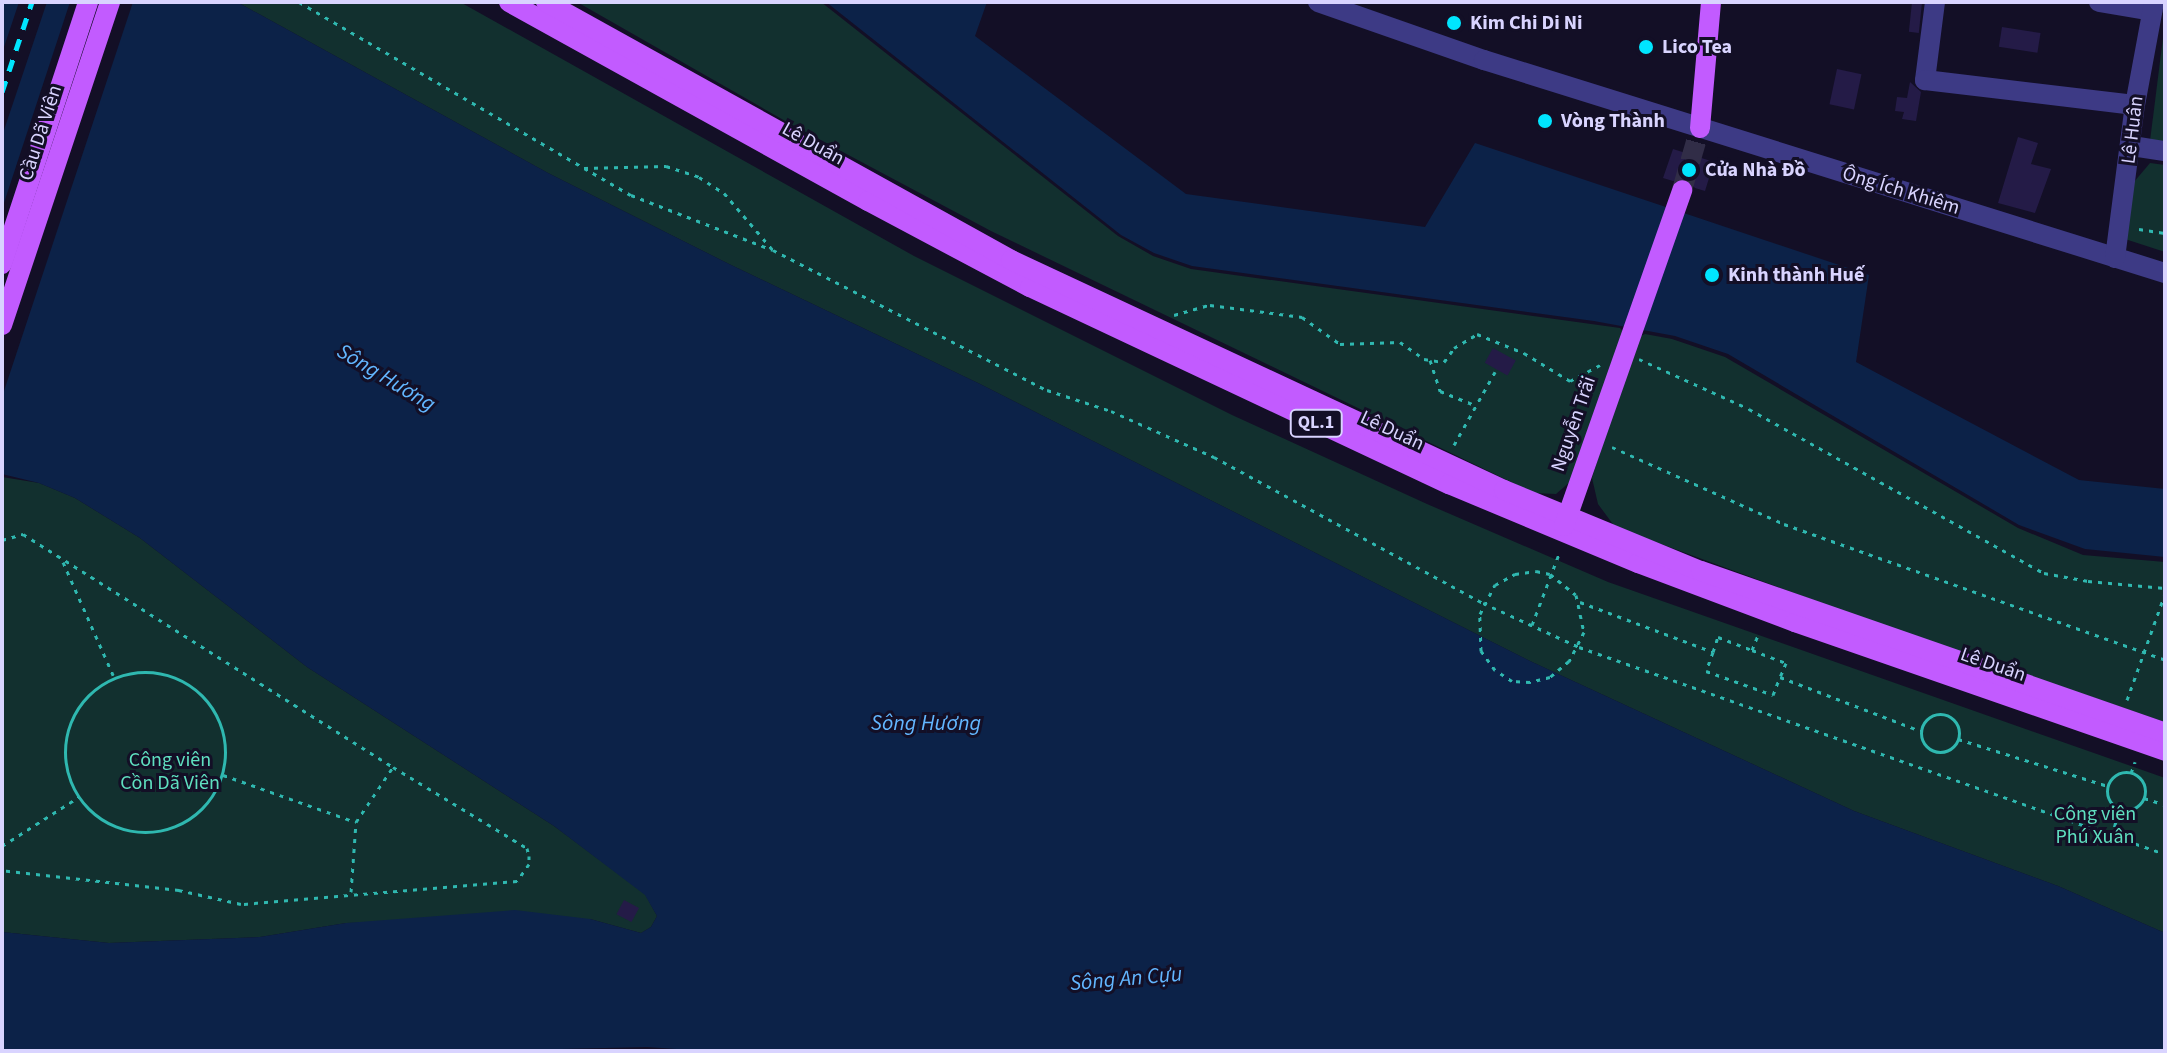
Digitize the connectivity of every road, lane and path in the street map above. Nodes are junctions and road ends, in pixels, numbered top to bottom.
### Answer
1 (88, 2) edge
2 (110, 2) edge
3 (299, 2) edge
4 (509, 2) edge
5 (546, 2) edge
6 (1318, 2) edge
7 (1711, 2) edge
8 (1935, 2) edge
9 (2099, 2) edge
10 (2153, 7) edge
11 (2135, 105) junction
12 (1700, 128) junction
13 (2132, 146) junction
14 (2165, 151) edge
15 (584, 168) junction
16 (1682, 190) tunnel mouth
17 (2139, 229) dead end
18 (2165, 233) edge
19 (773, 250) junction
20 (2115, 258) junction
21 (2, 264) edge
22 (2165, 273) edge
23 (1163, 317) dead end
24 (2, 325) edge
25 (1639, 359) dead end
26 (1430, 360) junction
27 (1603, 363) dead end
28 (1495, 372) dead end
29 (1475, 405) junction
30 (1612, 447) dead end
31 (1450, 452) dead end
32 (1565, 524) junction
33 (2, 540) edge
34 (1559, 554) dead end
35 (63, 562) junction
36 (1550, 574) junction
37 (2165, 588) edge
38 (2165, 594) edge
39 (1580, 602) junction
40 (1483, 603) junction
41 (1532, 625) junction
42 (1759, 633) dead end
43 (1579, 647) junction
44 (1752, 650) junction
45 (1713, 652) junction
46 (2144, 654) junction
47 (2165, 660) edge
48 (113, 676) junction
49 (1780, 677) junction
50 (2127, 700) dead end
51 (1921, 731) junction
52 (2165, 733) edge
53 (1958, 739) junction
54 (2165, 751) edge
55 (2135, 762) dead end
56 (393, 767) junction
57 (2131, 773) junction
58 (223, 775) junction
59 (2108, 786) junction
60 (79, 797) junction
61 (2144, 798) junction
62 (2165, 805) edge
63 (2119, 809) junction
64 (356, 822) junction
65 (2112, 836) junction
66 (2, 846) edge
67 (2165, 854) edge
68 (2, 870) edge
69 (351, 893) junction

1 - 21 main road, Cầu Dã Viên
2 - 24 main road, Cầu Dã Viên
3 - 15 path
4 - 32 main road, Lê Duẩn / QL.1
5 - 32 main road, Lê Duẩn / QL.1
6 - 12 street, Ông Ích Khiêm
7 - 12 main road
8 - 11 street
9 - 10 street
10 - 11 street, Lê Huân
11 - 13 street, Lê Huân
12 - 20 street, Ông Ích Khiêm
13 - 14 street
13 - 20 street, Lê Huân
15 - 19 path
15 - 19 path
16 - 32 main road, Nguyễn Trãi
17 - 18 path
19 - 40 path
20 - 22 street, Ông Ích Khiêm
23 - 26 path
25 - 37 path
26 - 27 path
26 - 29 path
28 - 29 path
29 - 31 path
30 - 46 path
32 - 52 main road, Lê Duẩn / QL.1
32 - 54 main road, Lê Duẩn / QL.1
33 - 35 path
34 - 36 path
35 - 48 path
35 - 56 path
36 - 39 path
36 - 40 path
36 - 41 path
38 - 46 path
39 - 43 path
39 - 45 path
40 - 41 path
40 - 43 path
41 - 43 path
42 - 44 path
43 - 65 path
44 - 45 path
44 - 49 path
45 - 49 path
46 - 47 path
46 - 50 path
48 - 58 path
48 - 60 path
49 - 51 path
51 - 53 path
51 - 53 path
53 - 59 path
55 - 57 path
56 - 64 path
56 - 69 path
57 - 59 path
57 - 61 path
58 - 60 path
58 - 64 path
59 - 63 path
60 - 66 path
61 - 62 path
61 - 63 path
63 - 65 path
64 - 69 path
65 - 67 path
68 - 69 path

